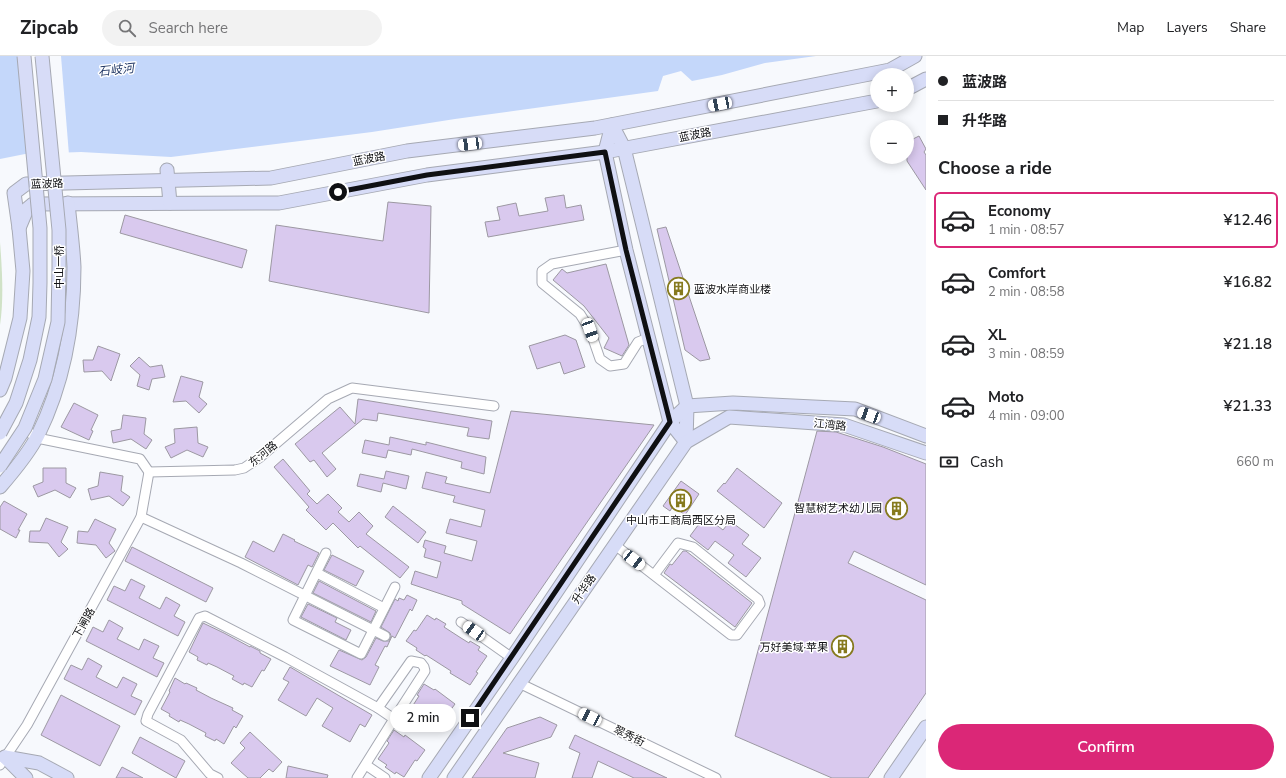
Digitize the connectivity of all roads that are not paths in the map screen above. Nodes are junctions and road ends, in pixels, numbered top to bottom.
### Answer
1 (24, 56) edge
2 (42, 56) edge
3 (915, 56) edge
4 (926, 79) edge
5 (914, 85) edge
6 (870, 101) edge
7 (612, 125) junction
8 (624, 148) junction
9 (605, 152) junction
10 (168, 175) junction
11 (68, 203) junction
12 (170, 203) junction
13 (19, 228) junction
14 (648, 246) junction
15 (626, 250) junction
16 (669, 330) junction
17 (648, 338) junction
18 (0, 390) edge
19 (494, 406) dead end
20 (687, 406) junction
21 (729, 417) joint
22 (670, 422) junction
23 (24, 429) junction
24 (0, 433) edge
25 (926, 436) edge
26 (37, 438) junction
27 (686, 442) junction
28 (926, 453) edge
29 (0, 466) edge
30 (149, 472) junction
31 (0, 487) edge
32 (141, 517) junction
33 (615, 545) junction
34 (326, 554) dead end
35 (316, 573) junction
36 (654, 575) junction
37 (395, 587) dead end
38 (305, 595) junction
39 (384, 608) junction
40 (461, 622) dead end
41 (373, 630) junction
42 (385, 636) dead end
43 (512, 658) junction
44 (519, 683) junction
45 (378, 708) junction
46 (394, 719) junction
47 (926, 727) edge
48 (2, 759) edge
49 (366, 765) junction
50 (26, 778) edge
51 (67, 778) edge
52 (218, 778) edge
53 (357, 778) edge
54 (386, 778) edge
55 (429, 778) edge
56 (454, 778) edge
57 (716, 778) edge
58 (891, 778) edge

1 - 24 street, 中山一桥, bridge
2 - 23 street, 中山一桥, bridge
3 - 7 street, 蓝波路
4 - 5 street
6 - 8 street, 蓝波路
7 - 8 street
7 - 9 street
7 - 10 street, 蓝波路
8 - 9 street, 蓝波路
8 - 14 street
9 - 12 street, 蓝波路
9 - 15 street
10 - 12 street
10 - 13 street, 蓝波路
11 - 12 street, 蓝波路
11 - 13 street, 蓝波路
11 - 26 street
13 - 18 street
14 - 15 street
14 - 16 street
15 - 17 street
15 - 17 street
16 - 17 street
16 - 20 street
17 - 22 street
19 - 30 street, 东河路
20 - 22 street, 升华路
20 - 25 street, 江湾路
20 - 27 street
21 - 27 street, 升华路
21 - 28 street, 江湾路
22 - 27 street
22 - 43 street, 升华路
23 - 26 street
23 - 29 street, 中山一桥, bridge
26 - 30 street
26 - 31 street
27 - 33 street, 升华路
30 - 32 street, 下闸路
32 - 38 street
32 - 48 street, 下闸路
33 - 36 street
33 - 44 street, 升华路
34 - 35 street
35 - 38 street
35 - 39 street
36 - 36 street
37 - 39 street
38 - 41 street
38 - 41 street
39 - 41 street
40 - 43 street
41 - 42 street
43 - 55 street, 升华路
44 - 56 street, 升华路
44 - 57 street, 翠秀街
45 - 46 street
45 - 46 street
45 - 52 street
46 - 49 street
47 - 58 street
48 - 50 street
48 - 51 street
49 - 53 street
49 - 54 street

